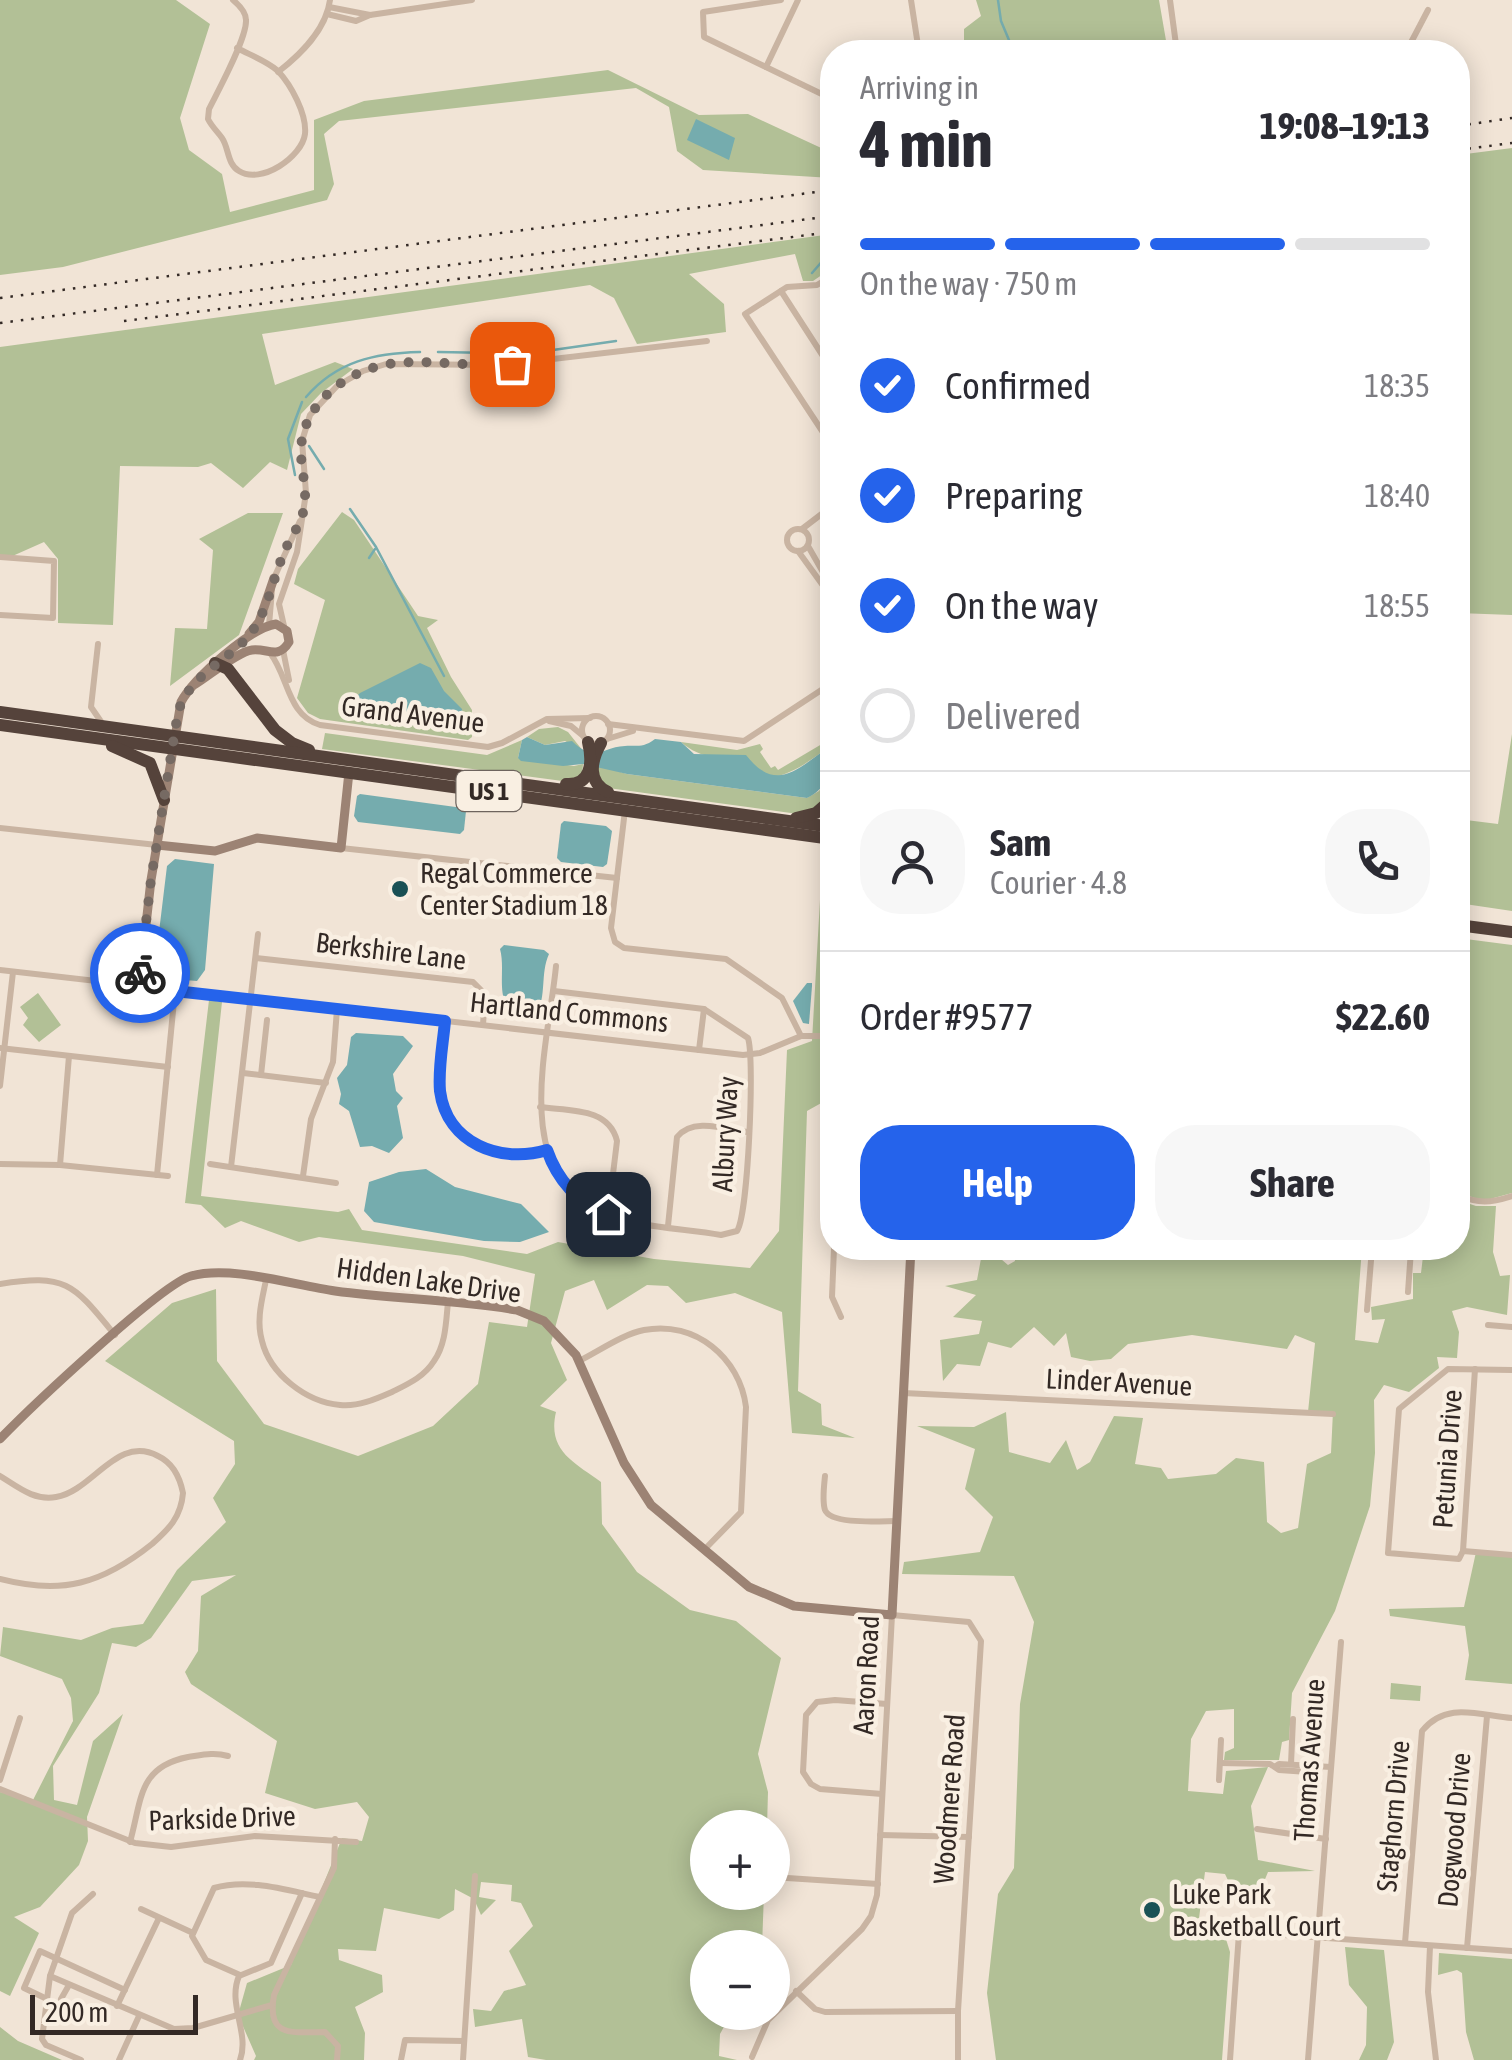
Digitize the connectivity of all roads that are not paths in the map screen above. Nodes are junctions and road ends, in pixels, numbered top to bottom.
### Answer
1 (234, 0) edge
2 (472, 0) edge
3 (782, 0) edge
4 (798, 0) edge
5 (912, 0) edge
6 (1170, 0) edge
7 (433, 3) edge
8 (739, 4) edge
9 (329, 7) edge
10 (1428, 10) dead end
11 (917, 40) edge
12 (1175, 40) edge
13 (1412, 40) edge
14 (238, 48) junction
15 (766, 68) junction
16 (278, 72) junction
17 (820, 93) edge
18 (820, 284) edge
19 (781, 291) junction
20 (706, 341) dead end
21 (820, 351) edge
22 (820, 428) edge
23 (302, 516) junction
24 (820, 516) edge
25 (802, 530) junction
26 (808, 544) junction
27 (798, 551) junction
28 (0, 556) edge
29 (820, 569) edge
30 (274, 578) junction
31 (820, 581) edge
32 (0, 615) edge
33 (266, 627) junction
34 (286, 628) junction
35 (98, 644) dead end
36 (237, 647) junction
37 (283, 650) junction
38 (269, 652) junction
39 (220, 664) junction
40 (290, 691) junction
41 (820, 691) edge
42 (90, 707) junction
43 (0, 712) edge
44 (590, 718) junction
45 (543, 720) junction
46 (69, 724) junction
47 (608, 724) junction
48 (0, 725) edge
49 (110, 729) junction
50 (644, 730) junction
51 (86, 737) junction
52 (173, 743) junction
53 (594, 745) junction
54 (340, 760) junction
55 (349, 772) junction
56 (591, 773) junction
57 (508, 783) junction
58 (164, 800) junction
59 (622, 804) junction
60 (820, 808) edge
61 (781, 820) junction
62 (820, 825) edge
63 (343, 827) junction
64 (0, 828) edge
65 (820, 838) edge
66 (157, 845) junction
67 (319, 845) junction
68 (340, 848) junction
69 (617, 878) junction
70 (1470, 918) edge
71 (1512, 924) edge
72 (1470, 926) edge
73 (1512, 932) edge
74 (258, 934) dead end
75 (256, 958) junction
76 (556, 966) dead end
77 (0, 970) edge
78 (14, 972) junction
79 (139, 987) junction
80 (175, 991) junction
81 (554, 991) junction
82 (251, 999) junction
83 (338, 1009) junction
84 (704, 1009) junction
85 (266, 1020) dead end
86 (445, 1021) junction
87 (482, 1025) junction
88 (549, 1032) junction
89 (802, 1036) junction
90 (820, 1036) edge
91 (2, 1048) edge
92 (699, 1050) junction
93 (751, 1055) junction
94 (69, 1056) junction
95 (168, 1067) junction
96 (243, 1074) junction
97 (261, 1075) junction
98 (326, 1083) junction
99 (0, 1086) edge
100 (540, 1108) junction
101 (748, 1132) junction
102 (547, 1150) junction
103 (0, 1164) edge
104 (60, 1164) junction
105 (210, 1164) dead end
106 (231, 1167) junction
107 (157, 1175) junction
108 (168, 1176) dead end
109 (304, 1176) junction
110 (336, 1182) dead end
111 (1512, 1196) edge
112 (1470, 1200) edge
113 (608, 1214) junction
114 (668, 1226) junction
115 (834, 1260) edge
116 (910, 1260) edge
117 (1371, 1260) edge
118 (1411, 1260) edge
119 (266, 1280) junction
120 (0, 1284) edge
121 (1408, 1292) dead end
122 (448, 1302) junction
123 (1366, 1310) dead end
124 (840, 1317) dead end
125 (1488, 1325) dead end
126 (1512, 1327) edge
127 (115, 1335) junction
128 (579, 1362) junction
129 (1476, 1369) junction
130 (1512, 1370) edge
131 (903, 1394) junction
132 (1332, 1414) dead end
133 (0, 1439) edge
134 (0, 1476) edge
135 (824, 1476) dead end
136 (898, 1521) junction
137 (704, 1550) junction
138 (1463, 1551) junction
139 (1512, 1555) edge
140 (0, 1580) edge
141 (892, 1615) junction
142 (1341, 1642) dead end
143 (887, 1704) junction
144 (1487, 1716) junction
145 (20, 1718) dead end
146 (1512, 1718) edge
147 (1293, 1719) dead end
148 (1220, 1740) dead end
149 (228, 1756) dead end
150 (1220, 1763) junction
151 (1291, 1764) junction
152 (1276, 1766) junction
153 (1312, 1767) junction
154 (1331, 1767) junction
155 (0, 1780) edge
156 (1219, 1780) dead end
157 (0, 1789) edge
158 (882, 1794) junction
159 (1257, 1829) dead end
160 (880, 1834) junction
161 (969, 1838) junction
162 (1326, 1839) junction
163 (335, 1840) junction
164 (130, 1842) junction
165 (356, 1842) dead end
166 (475, 1876) dead end
167 (790, 1878) edge
168 (878, 1884) junction
169 (302, 1893) junction
170 (93, 1894) dead end
171 (320, 1897) junction
172 (141, 1909) dead end
173 (160, 1918) junction
174 (1186, 1928) dead end
175 (193, 1933) junction
176 (1239, 1933) junction
177 (1318, 1936) junction
178 (1405, 1943) junction
179 (1430, 1946) junction
180 (1467, 1948) junction
181 (1512, 1951) edge
182 (55, 1957) junction
183 (240, 1975) junction
184 (50, 1976) junction
185 (68, 1984) junction
186 (125, 1990) junction
187 (796, 1991) junction
188 (47, 1998) junction
189 (61, 2000) dead end
190 (272, 2005) junction
191 (117, 2006) junction
192 (958, 2012) junction
193 (236, 2014) junction
194 (139, 2016) junction
195 (464, 2041) junction
196 (752, 2057) dead end
197 (82, 2060) edge
198 (118, 2060) edge
199 (240, 2060) edge
200 (336, 2060) edge
201 (400, 2060) edge
202 (463, 2060) edge
203 (958, 2060) edge
204 (1230, 2060) edge
205 (1308, 2060) edge
206 (1436, 2060) edge

1 - 14 street
2 - 7 street
3 - 8 street
4 - 15 street
5 - 11 street
6 - 12 street
7 - 9 street
8 - 15 street
9 - 16 street
10 - 13 street
14 - 16 street
14 - 16 street
15 - 17 street
18 - 19 street
19 - 21 street
19 - 22 street
20 - 23 street
23 - 30 street
23 - 34 street
24 - 25 street
25 - 26 street
25 - 27 street
26 - 27 street
26 - 29 street
27 - 31 street
28 - 32 street
30 - 33 street
30 - 36 street
33 - 34 street
33 - 36 street
33 - 38 street
34 - 37 street
35 - 42 street
36 - 39 street
37 - 38 street
37 - 40 street
38 - 39 street
38 - 40 street, Grand Avenue
39 - 52 street
39 - 54 highway
40 - 45 street, Grand Avenue
41 - 50 street, Grand Avenue
42 - 46 street
42 - 49 street
43 - 46 highway, US 1
44 - 45 street, Grand Avenue
44 - 47 street, Grand Avenue
44 - 53 street
45 - 53 street
46 - 49 highway, US 1
47 - 50 street, Grand Avenue
47 - 53 street
48 - 51 highway, US 1
49 - 52 highway, US 1
50 - 53 street, Grand Avenue
51 - 52 highway, US 1
51 - 58 highway
52 - 54 highway, US 1
52 - 55 highway, US 1
52 - 58 street
53 - 56 highway
54 - 57 highway, US 1
55 - 59 highway, US 1
55 - 63 street
56 - 57 highway
56 - 59 highway
57 - 59 highway, US 1
58 - 66 street
59 - 61 highway, US 1
59 - 65 highway, US 1
59 - 69 street
60 - 61 highway
61 - 62 highway, US 1
63 - 67 street
63 - 68 street
64 - 66 street
66 - 67 street
66 - 79 street
67 - 68 street
68 - 69 street
69 - 89 street
70 - 71 highway
72 - 73 highway
74 - 75 street
75 - 82 street
75 - 87 street, Berkshire Lane
76 - 81 street, Albury Way
77 - 78 street, Hartland Commons
78 - 79 street, Hartland Commons
78 - 91 street
79 - 80 street, Hartland Commons
80 - 82 street, Hartland Commons
80 - 95 street
81 - 84 street
81 - 88 street, Albury Way
82 - 83 street, Hartland Commons
82 - 96 street
83 - 86 street, Hartland Commons
83 - 98 street
84 - 92 street
84 - 93 street
85 - 97 street
86 - 87 street, Hartland Commons
86 - 102 street
87 - 88 street, Hartland Commons
88 - 92 street, Hartland Commons
88 - 100 street, Albury Way
89 - 90 street, Hartland Commons
89 - 93 street, Hartland Commons
91 - 94 street
91 - 99 street
92 - 93 street, Hartland Commons
93 - 101 street, Albury Way
94 - 95 street
94 - 104 street
95 - 107 street
96 - 97 street
96 - 106 street
97 - 98 street
98 - 109 street
100 - 102 street, Albury Way
100 - 113 street
101 - 114 street
101 - 114 street, Albury Way
102 - 113 street, Albury Way
103 - 104 street
104 - 107 street
105 - 106 street
106 - 109 street
107 - 108 street
109 - 110 street
111 - 112 street
113 - 114 street, Albury Way
115 - 124 street
116 - 131 street, Aaron Road
117 - 123 street
118 - 121 street
119 - 122 street, Hidden Lake Drive
119 - 122 street
119 - 127 street, Hidden Lake Drive
120 - 127 street
122 - 128 street, Hidden Lake Drive
125 - 126 street
127 - 133 street, Hidden Lake Drive
128 - 137 street, Hidden Lake Drive
128 - 137 street
129 - 130 street, Petunia Drive
129 - 138 street, Petunia Drive
129 - 138 street, Petunia Drive
131 - 132 street, Linder Avenue
131 - 136 street, Aaron Road
134 - 140 street
135 - 136 street
136 - 141 street, Aaron Road
137 - 141 street, Hidden Lake Drive
138 - 139 street, Petunia Drive
141 - 143 street, Aaron Road
141 - 161 street, Woodmere Road
142 - 154 street, Thomas Avenue
143 - 158 street, Aaron Road
143 - 158 street
144 - 146 street, Staghorn Drive
144 - 178 street, Staghorn Drive
144 - 180 street, Dogwood Drive
145 - 155 street
147 - 151 street
148 - 150 street
149 - 164 street
150 - 152 street
150 - 156 street
151 - 152 street
151 - 153 street
152 - 153 street
153 - 154 street
154 - 162 street, Thomas Avenue
157 - 164 street, Parkside Drive
158 - 160 street, Aaron Road
159 - 162 street
160 - 161 street
160 - 168 street, Aaron Road
161 - 192 street, Woodmere Road
162 - 177 street, Thomas Avenue
163 - 164 street, Parkside Drive
163 - 165 street, Parkside Drive
163 - 171 street
166 - 195 street
167 - 168 street
168 - 187 street, Aaron Road
169 - 171 street
169 - 175 street
169 - 183 street
170 - 182 street
171 - 190 street
172 - 173 street
173 - 175 street
173 - 186 street
174 - 176 street
175 - 183 street
176 - 177 street
176 - 204 street
177 - 178 street
177 - 205 street, Thomas Avenue
178 - 179 street
179 - 180 street
179 - 206 street
180 - 181 street
182 - 184 street
182 - 186 street
182 - 188 street
183 - 193 street
184 - 185 street
184 - 188 street
185 - 189 street
185 - 191 street
186 - 191 street
187 - 192 street
187 - 196 street, Aaron Road
188 - 197 street
190 - 193 street
190 - 200 street
191 - 194 street
192 - 203 street, Woodmere Road
193 - 194 street
193 - 199 street
194 - 198 street
195 - 201 street
195 - 202 street

